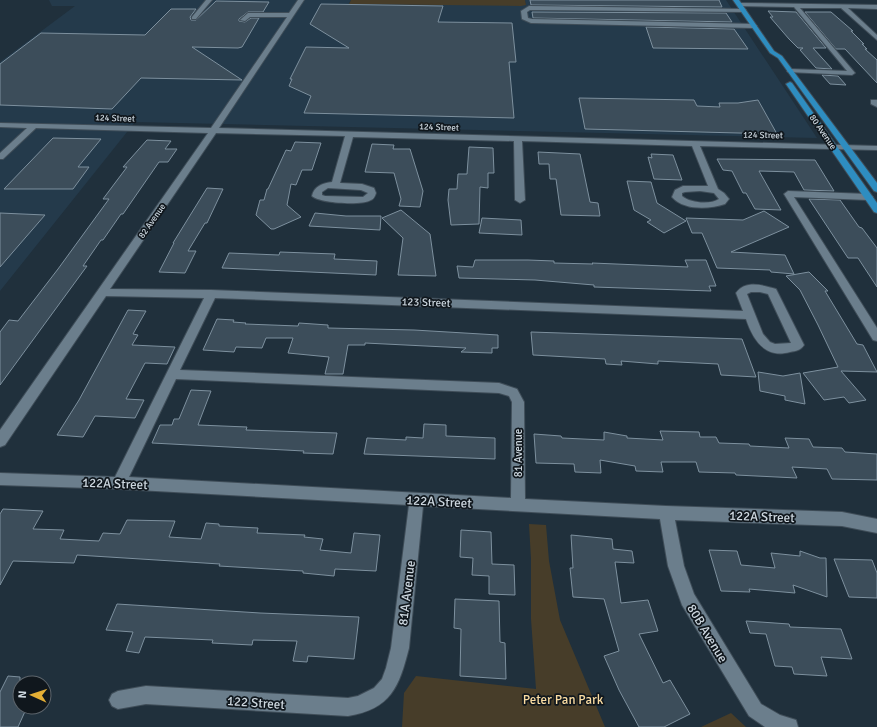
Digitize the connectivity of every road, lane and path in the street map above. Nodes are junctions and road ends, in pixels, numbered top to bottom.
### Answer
1 (209, 0) edge
2 (301, 0) edge
3 (740, 5) edge
4 (796, 6) junction
5 (843, 7) junction
6 (877, 7) edge
7 (292, 15) junction
8 (194, 18) dead end
9 (243, 20) dead end
10 (754, 26) junction
11 (583, 28) dead end
12 (700, 32) dead end
13 (751, 34) dead end
14 (760, 34) junction
15 (877, 38) edge
16 (772, 52) junction
17 (790, 71) junction
18 (0, 125) edge
19 (34, 126) junction
20 (56, 127) junction
21 (116, 128) junction
22 (213, 131) junction
23 (350, 134) junction
24 (48, 135) dead end
25 (109, 137) dead end
26 (518, 139) junction
27 (695, 143) junction
28 (833, 146) junction
29 (846, 146) junction
30 (877, 148) edge
31 (0, 157) edge
32 (335, 186) junction
33 (877, 188) edge
34 (714, 190) dead end
35 (868, 197) junction
36 (520, 200) dead end
37 (877, 210) edge
38 (103, 292) junction
39 (211, 294) junction
40 (750, 315) junction
41 (877, 338) edge
42 (171, 374) junction
43 (0, 441) edge
44 (0, 479) edge
45 (119, 483) junction
46 (417, 499) junction
47 (518, 505) junction
48 (666, 513) junction
49 (877, 526) edge
50 (388, 685) joint
51 (118, 700) dead end
52 (789, 727) edge

1 - 8 street
2 - 7 street, 82 Avenue
3 - 4 street
3 - 10 main road, 80 Avenue
3 - 10 street
4 - 5 street
4 - 17 street
5 - 6 street
5 - 15 street
7 - 9 street
7 - 22 street, 82 Avenue
10 - 14 main road, 80 Avenue
11 - 12 street
13 - 14 street
14 - 16 main road, 80 Avenue
16 - 17 main road, 80 Avenue
16 - 28 main road, 80 Avenue
17 - 29 main road, 80 Avenue
18 - 19 street, 124 Street
19 - 20 street, 124 Street
19 - 31 street
20 - 21 street, 124 Street
20 - 24 street
21 - 22 street, 124 Street
21 - 25 street
22 - 23 street, 124 Street
22 - 38 street, 82 Avenue
23 - 26 street, 124 Street
23 - 32 street
26 - 27 street, 124 Street
26 - 36 street
27 - 28 street, 124 Street
27 - 34 street
28 - 29 street, 124 Street
28 - 35 main road, 80 Avenue
29 - 30 street, 124 Street
29 - 33 main road, 80 Avenue
32 - 32 street
35 - 37 main road, 80 Avenue
35 - 41 street
38 - 39 street, 123 Street
38 - 43 street, 82 Avenue
39 - 40 street, 123 Street
39 - 42 street
40 - 40 street
42 - 45 street
42 - 47 street, 81 Avenue
44 - 45 street, 122A Street
45 - 46 street, 122A Street
46 - 47 street, 122A Street
46 - 50 street, 81A Avenue
47 - 48 street, 122A Street
48 - 49 street, 122A Street
48 - 52 street, 80B Avenue
50 - 51 street, 122 Street

